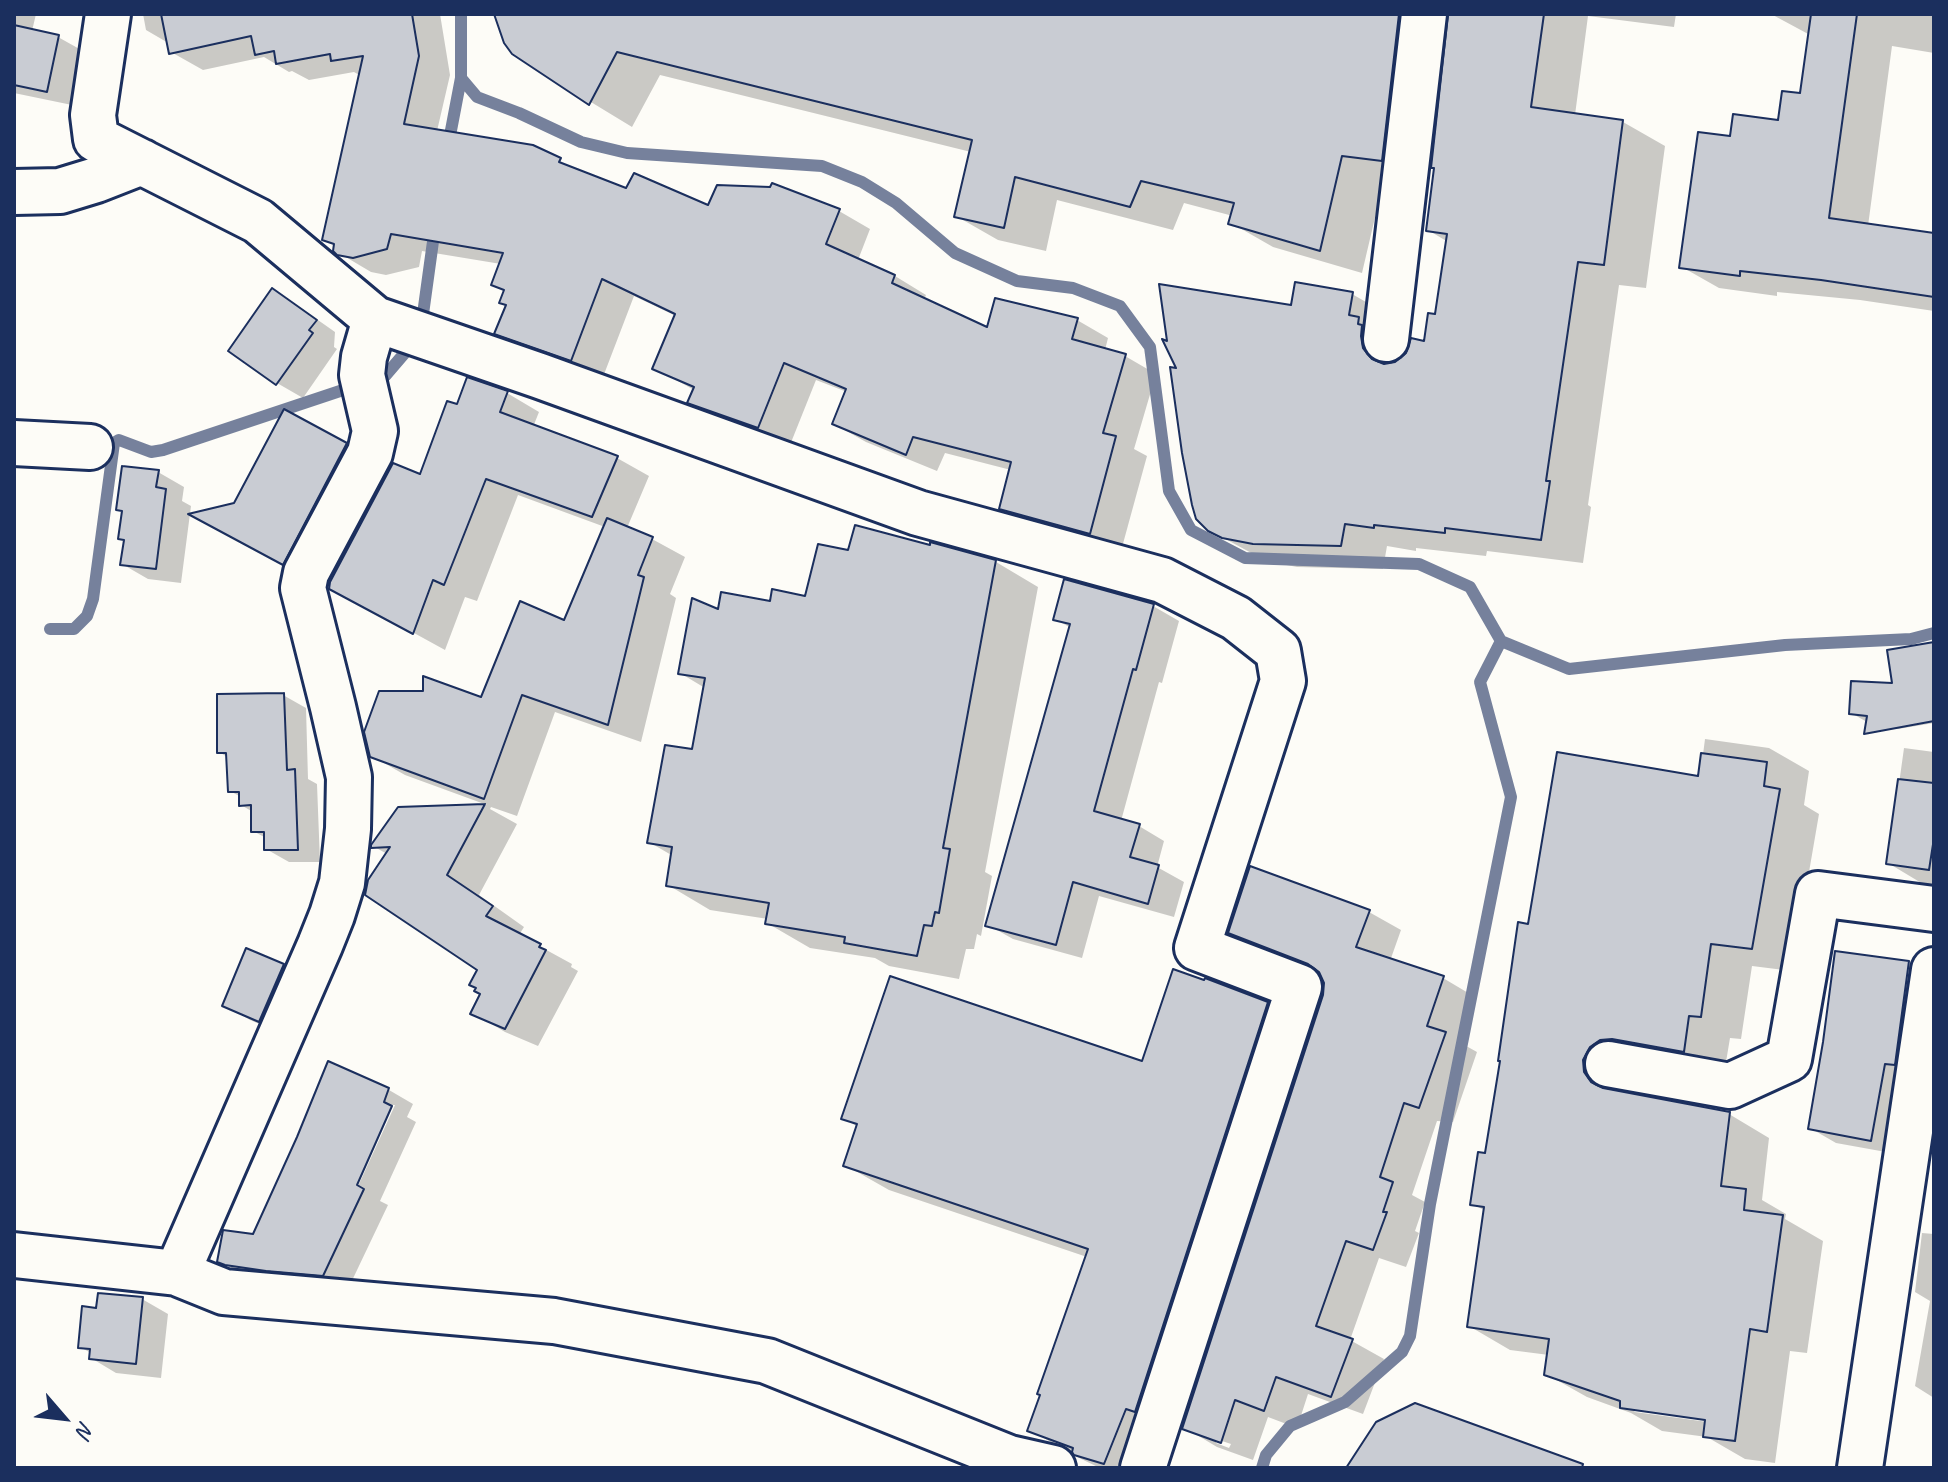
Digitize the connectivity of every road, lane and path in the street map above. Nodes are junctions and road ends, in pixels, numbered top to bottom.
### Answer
1 (108, 14) edge
2 (1424, 14) edge
3 (142, 162) junction
4 (14, 192) edge
5 (375, 319) junction
6 (1386, 339) dead end
7 (14, 443) edge
8 (90, 447) dead end
9 (1934, 909) edge
10 (1934, 970) edge
11 (1608, 1064) dead end
12 (14, 1255) edge
13 (177, 1273) junction
14 (1053, 1468) edge
15 (1143, 1468) edge
16 (1860, 1468) edge

1 - 3 street
2 - 6 street
3 - 4 street
3 - 5 street
5 - 13 street
5 - 15 street
7 - 8 street
9 - 11 street
10 - 16 street
12 - 13 street
13 - 14 street

